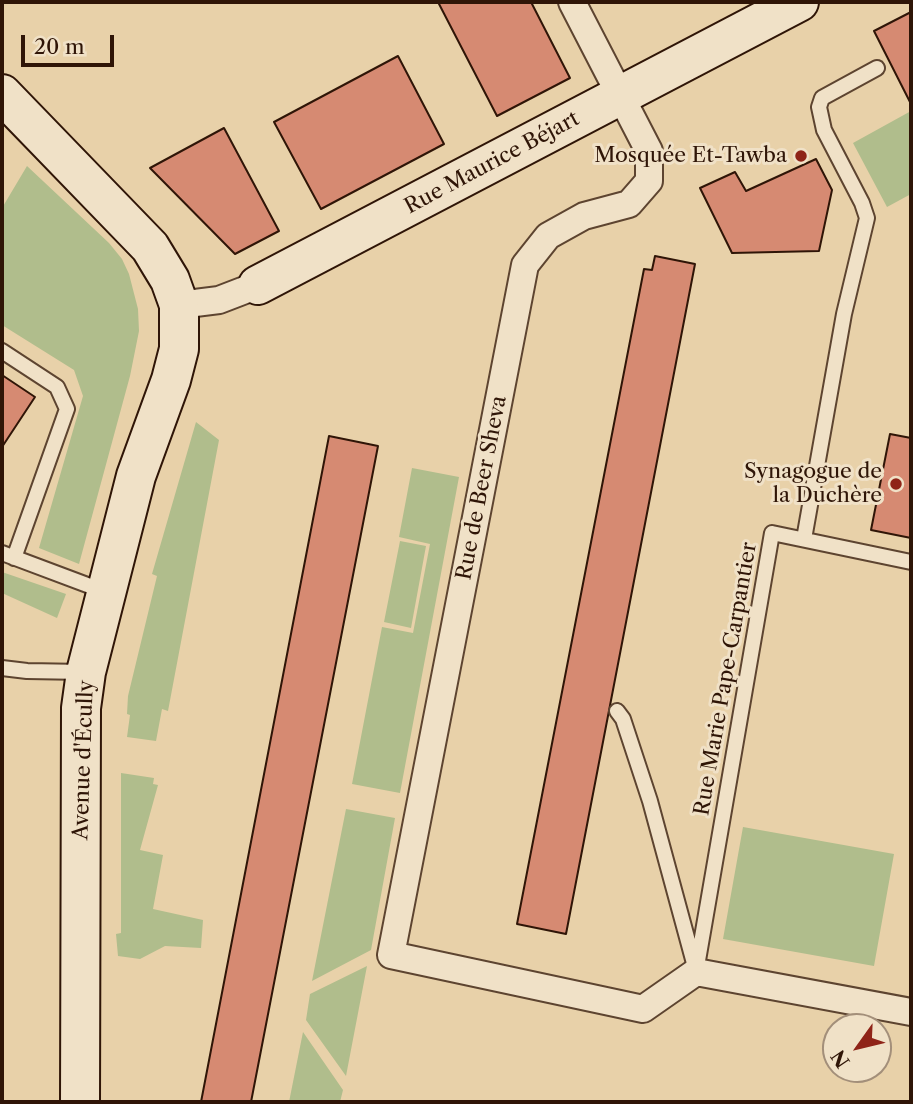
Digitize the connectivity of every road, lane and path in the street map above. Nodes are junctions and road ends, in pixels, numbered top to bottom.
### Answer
1 (799, 2) edge
2 (580, 5) edge
3 (877, 68) dead end
4 (2, 94) edge
5 (621, 94) junction
6 (258, 285) joint
7 (179, 305) junction
8 (2, 351) edge
9 (804, 540) junction
10 (8, 556) edge
11 (911, 562) edge
12 (107, 593) junction
13 (2, 668) edge
14 (86, 672) junction
15 (617, 711) dead end
16 (696, 972) junction
17 (911, 1012) edge
18 (80, 1102) edge

1 - 5 street, Rue Maurice Béjart
2 - 5 street, Rue de Beer Sheva
3 - 9 lane
4 - 7 street
5 - 6 street, Rue Maurice Béjart
5 - 16 street, Rue de Beer Sheva
6 - 7 street, Rue Maurice Béjart
7 - 12 street, Avenue d'Écully
8 - 10 lane
9 - 11 lane, Rue Marie Pape-Carpantier
9 - 16 lane, Rue Marie Pape-Carpantier
10 - 12 lane
12 - 14 street, Avenue d'Écully
13 - 14 lane
14 - 18 street, Avenue d'Écully
15 - 16 lane
16 - 17 street

